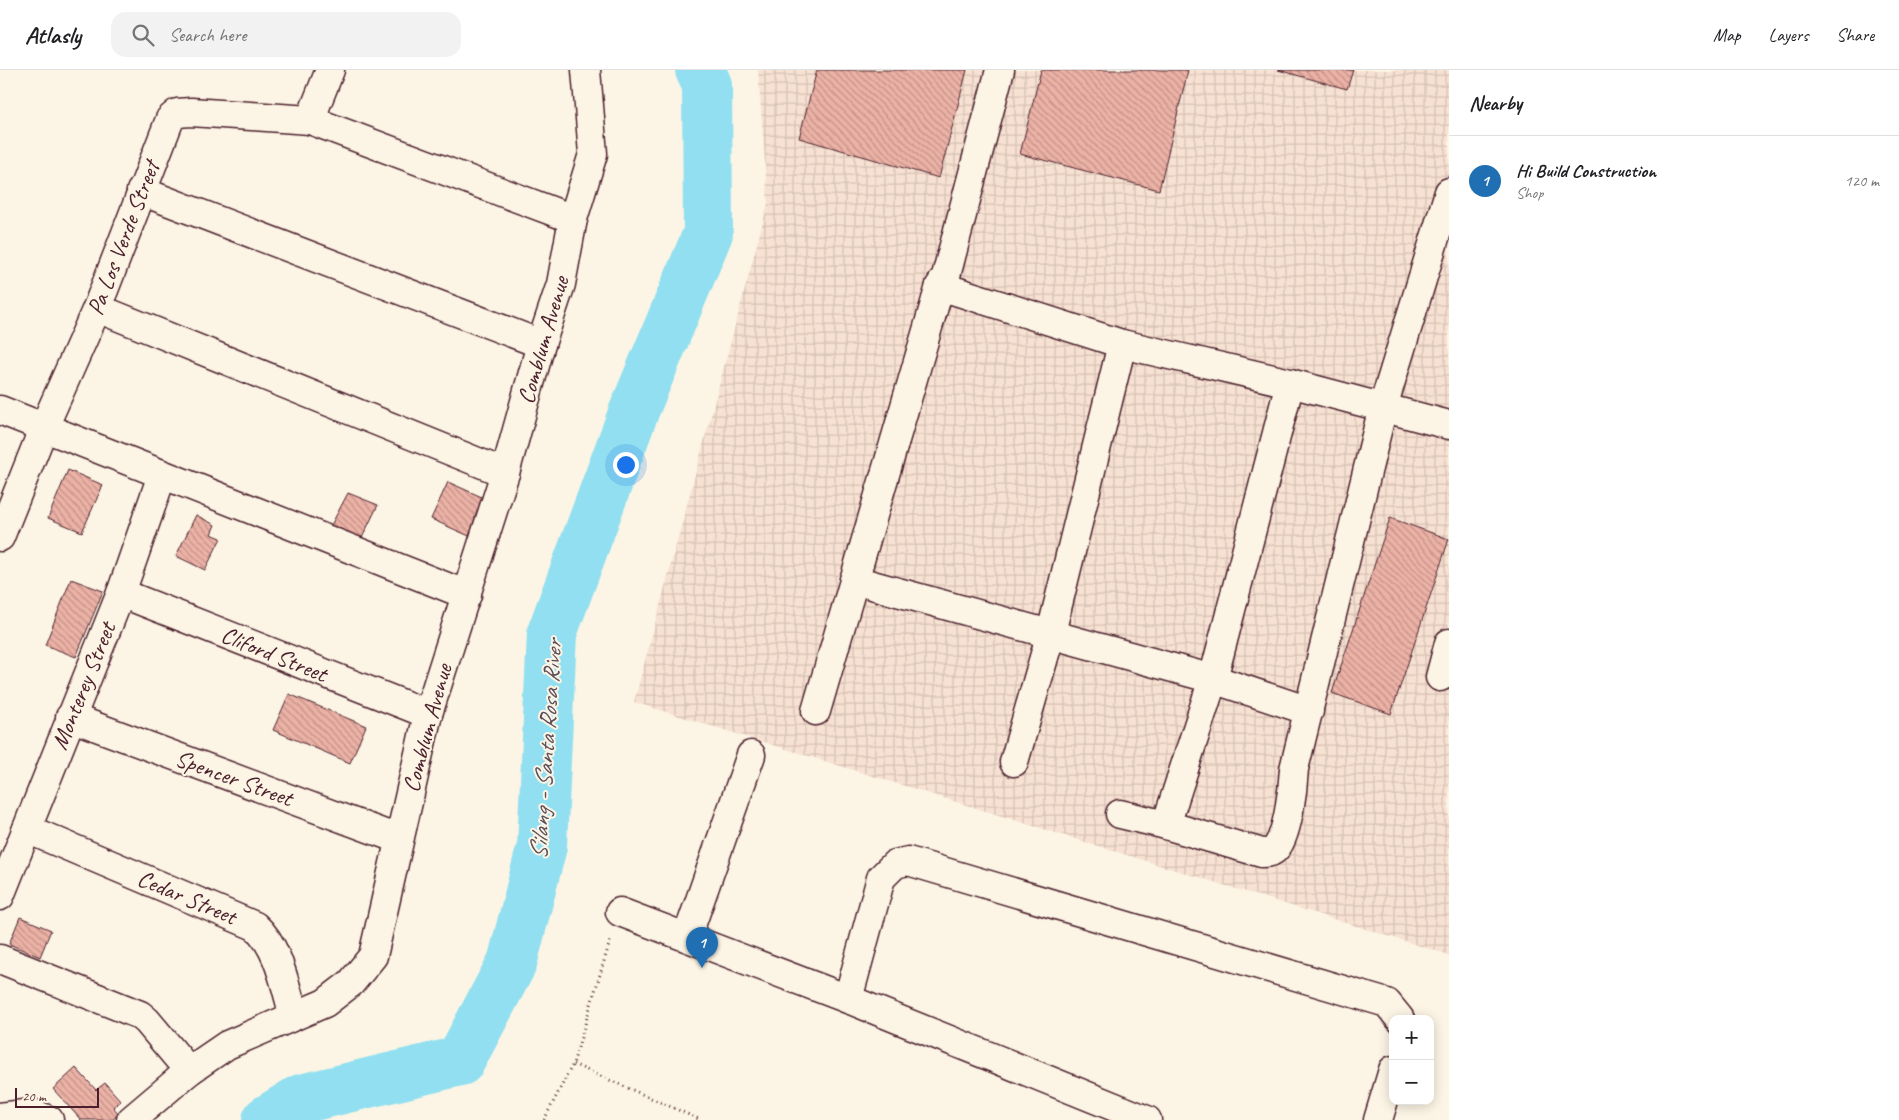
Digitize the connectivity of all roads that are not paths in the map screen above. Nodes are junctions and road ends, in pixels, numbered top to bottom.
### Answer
1 (330, 70) edge
2 (586, 70) edge
3 (1000, 70) edge
4 (310, 120) junction
5 (141, 190) junction
6 (1449, 192) edge
7 (573, 219) junction
8 (940, 286) junction
9 (97, 308) junction
10 (541, 344) junction
11 (1122, 344) junction
12 (1290, 383) junction
13 (1383, 407) junction
14 (0, 410) edge
15 (1449, 425) edge
16 (44, 427) junction
17 (505, 473) junction
18 (162, 475) junction
19 (0, 537) edge
20 (854, 580) junction
21 (121, 594) junction
22 (467, 595) junction
23 (1051, 633) junction
24 (1449, 643) edge
25 (1440, 677) dead end
26 (1213, 679) junction
27 (816, 711) dead end
28 (1309, 711) junction
29 (428, 714) junction
30 (70, 717) junction
31 (751, 755) dead end
32 (1014, 762) dead end
33 (1120, 814) dead end
34 (1166, 825) junction
35 (27, 829) junction
36 (398, 840) junction
37 (0, 896) edge
38 (620, 912) road end
39 (687, 937) junction
40 (0, 959) edge
41 (848, 999) junction
42 (1397, 1015) edge
43 (294, 1016) junction
44 (189, 1071) junction
45 (1389, 1083) edge
46 (0, 1117) edge
47 (49, 1120) edge
48 (131, 1120) edge
49 (1147, 1120) edge
50 (1378, 1120) edge

1 - 4 street
2 - 7 street
3 - 8 street
4 - 5 street, Pa Los Verde Street
4 - 7 street, Pa Los Verde Street
5 - 9 street, Pa Los Verde Street
5 - 10 street
6 - 13 street
7 - 10 street, Comblum Avenue
8 - 11 street
8 - 20 street
9 - 16 street, Pa Los Verde Street
9 - 17 street
10 - 17 street, Comblum Avenue
11 - 12 street
11 - 23 street
12 - 13 street
12 - 26 street
13 - 15 street
13 - 28 street
14 - 16 street
16 - 18 street
16 - 19 street, Pa Los Verde Street
17 - 22 street, Comblum Avenue
18 - 21 street, Monterey Street
18 - 22 street
20 - 23 street
20 - 27 street
21 - 29 street, Cliford Street
21 - 30 street, Monterey Street
22 - 29 street, Comblum Avenue
23 - 26 street
23 - 32 street
24 - 25 street
26 - 28 street
26 - 34 street
28 - 34 street
29 - 36 street, Comblum Avenue
30 - 35 street, Monterey Street
30 - 36 street, Spencer Street
31 - 39 street
33 - 34 street
35 - 37 street, Monterey Street
35 - 43 street, Cedar Street
36 - 43 street, Comblum Avenue
38 - 39 street
39 - 41 street
40 - 44 street
41 - 42 street
41 - 49 street
43 - 44 street, Comblum Avenue
44 - 48 street, Comblum Avenue
45 - 50 street
46 - 47 street

